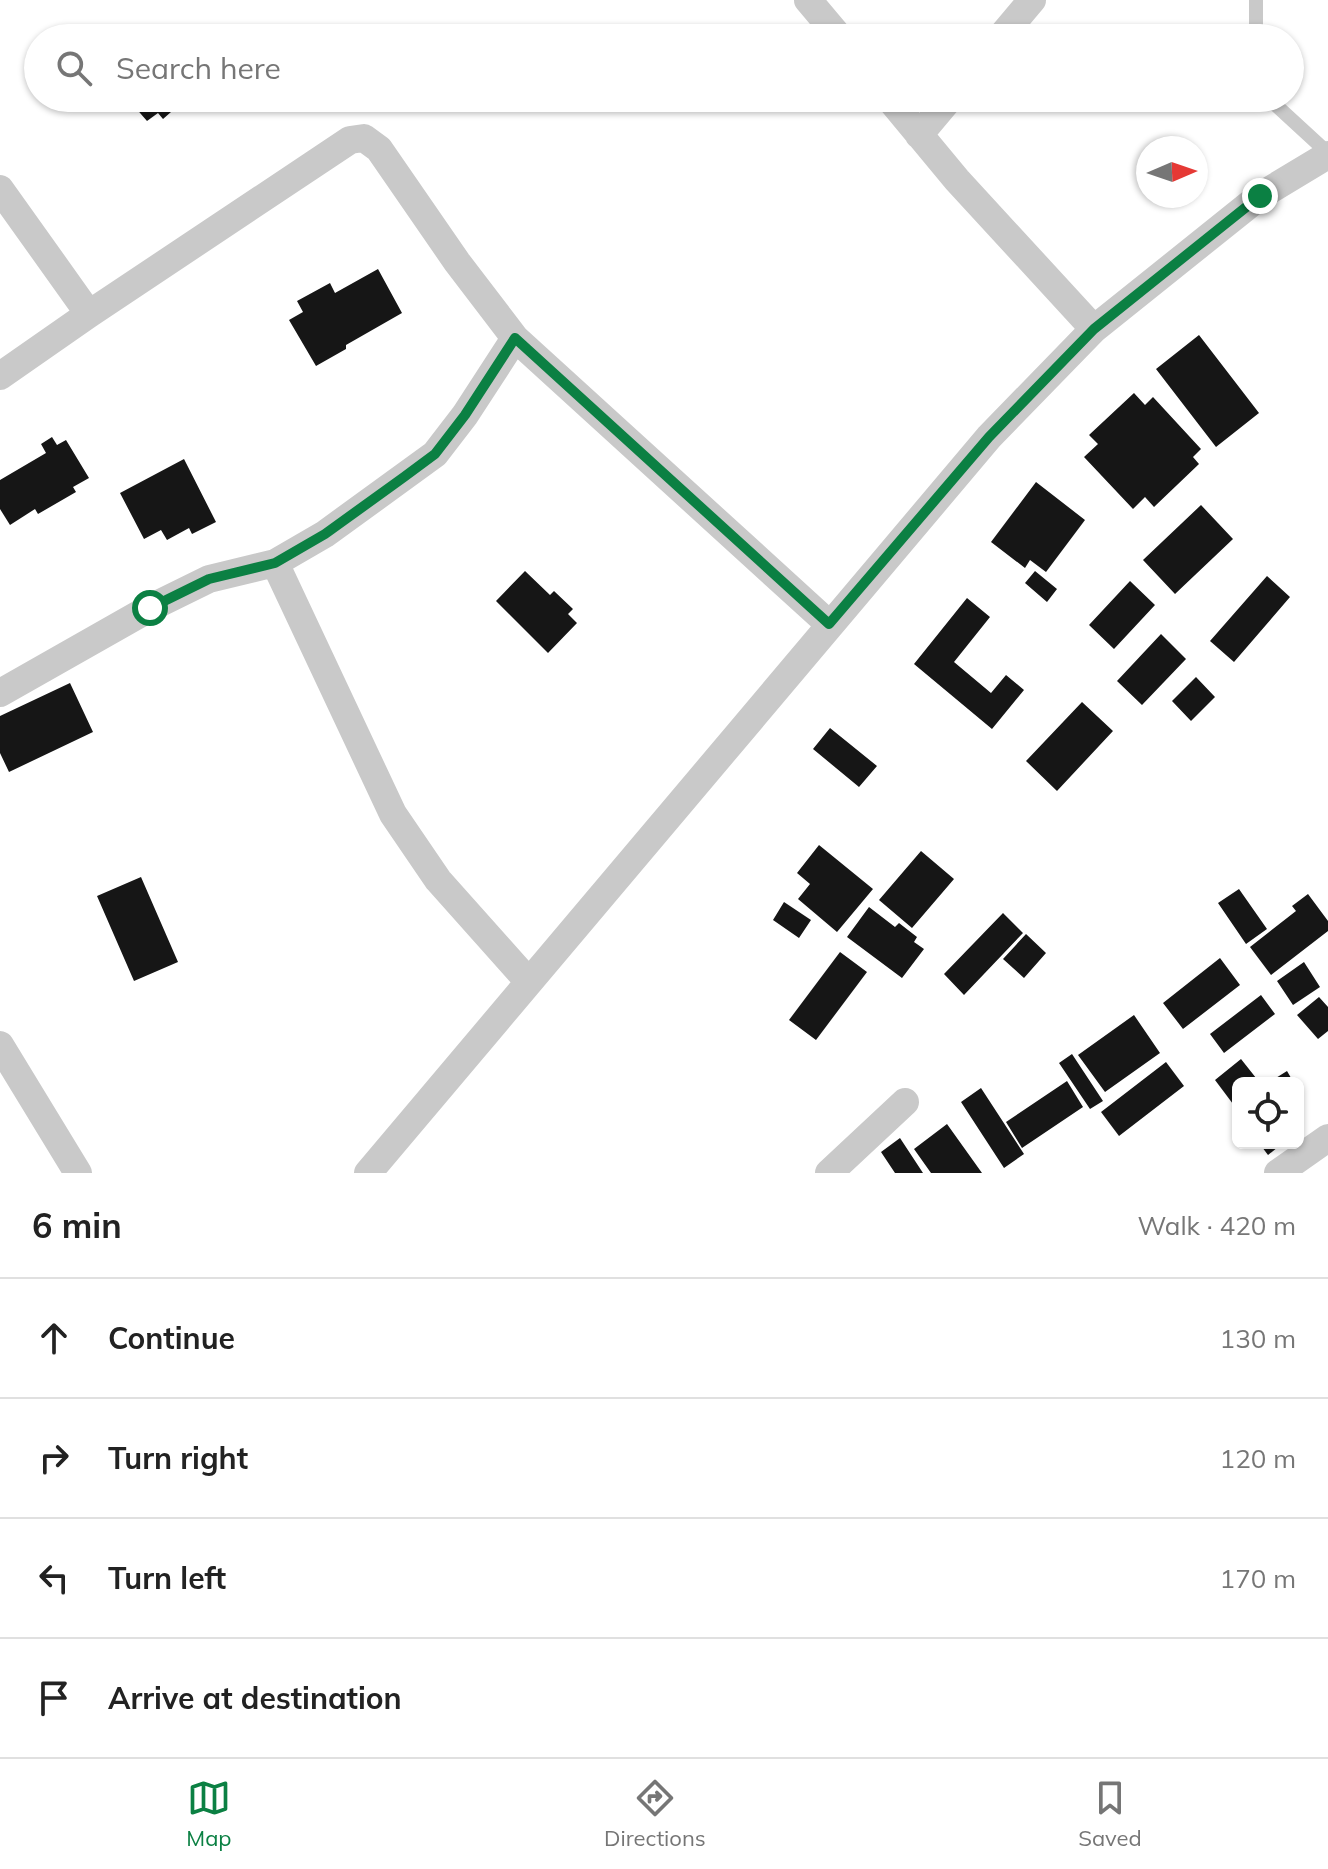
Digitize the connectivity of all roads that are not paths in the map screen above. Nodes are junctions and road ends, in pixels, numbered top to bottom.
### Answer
1 (808, 0) edge
2 (1032, 0) edge
3 (1256, 0) edge
4 (828, 24) edge
5 (1012, 24) edge
6 (1256, 24) edge
7 (900, 112) edge
8 (938, 112) edge
9 (1283, 112) edge
10 (919, 135) junction
11 (1328, 154) edge
12 (0, 189) edge
13 (89, 314) junction
14 (1094, 329) junction
15 (515, 338) junction
16 (0, 376) edge
17 (275, 563) junction
18 (829, 624) junction
19 (0, 693) edge
20 (529, 982) junction
21 (0, 1045) edge
22 (905, 1102) dead end
23 (1328, 1138) edge
24 (78, 1173) edge
25 (368, 1173) edge
26 (829, 1173) edge
27 (1278, 1173) edge

1 - 4 street
2 - 5 street
3 - 6 lane
7 - 10 street
8 - 10 street
9 - 11 lane
10 - 14 street
11 - 14 street
12 - 13 street
13 - 15 street
13 - 16 street
14 - 18 street
15 - 17 street
15 - 18 street
17 - 19 street
17 - 20 street
18 - 20 street
20 - 25 street
21 - 24 street
22 - 26 street
23 - 27 street

